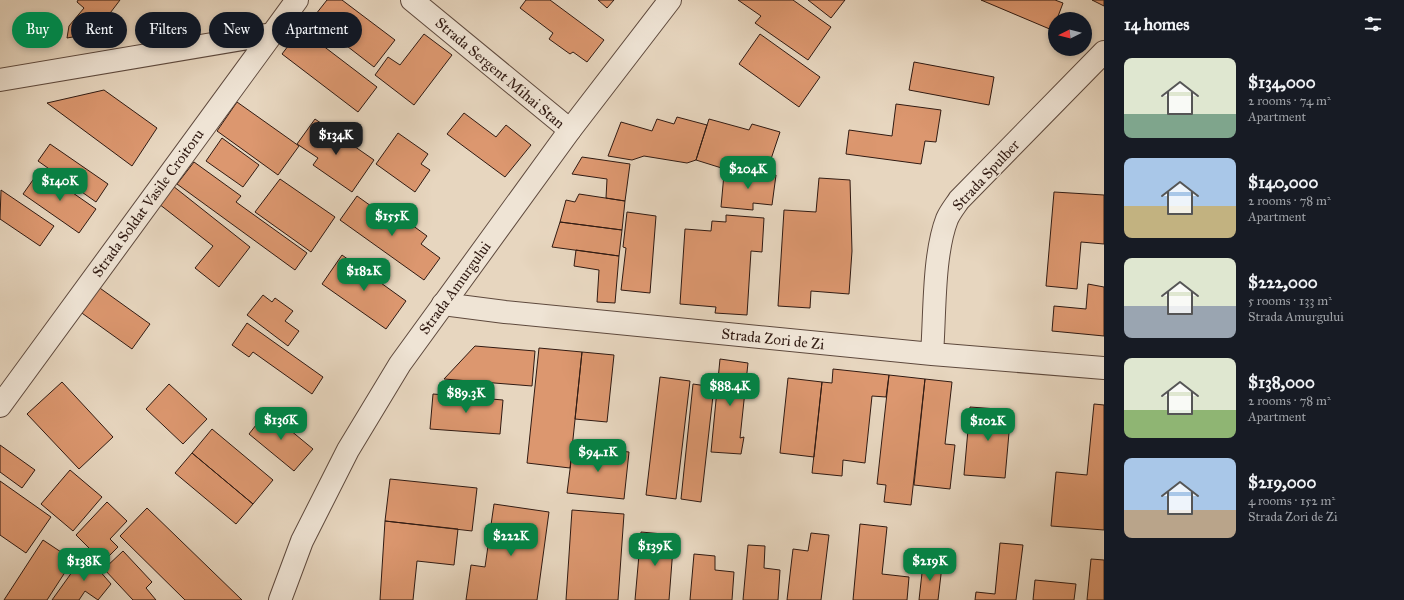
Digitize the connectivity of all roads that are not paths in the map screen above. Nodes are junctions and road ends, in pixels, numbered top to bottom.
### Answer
1 (298, 0) edge
2 (412, 0) edge
3 (670, 0) edge
4 (289, 12) edge
5 (272, 34) joint
6 (1103, 56) edge
7 (0, 80) edge
8 (570, 130) junction
9 (443, 304) junction
10 (932, 354) junction
11 (1104, 368) edge
12 (0, 406) edge
13 (280, 600) edge

1 - 4 street, Strada Soldat Vasile Croitoru
2 - 8 street, Strada Sergent Mihai Stan
3 - 8 street, Strada Amurgului
5 - 7 street
5 - 12 street, Strada Soldat Vasile Croitoru
6 - 10 street, Strada Spulber
8 - 9 street, Strada Amurgului
9 - 10 street, Strada Zori de Zi
9 - 13 street, Strada Amurgului
10 - 11 street, Strada Zori de Zi

